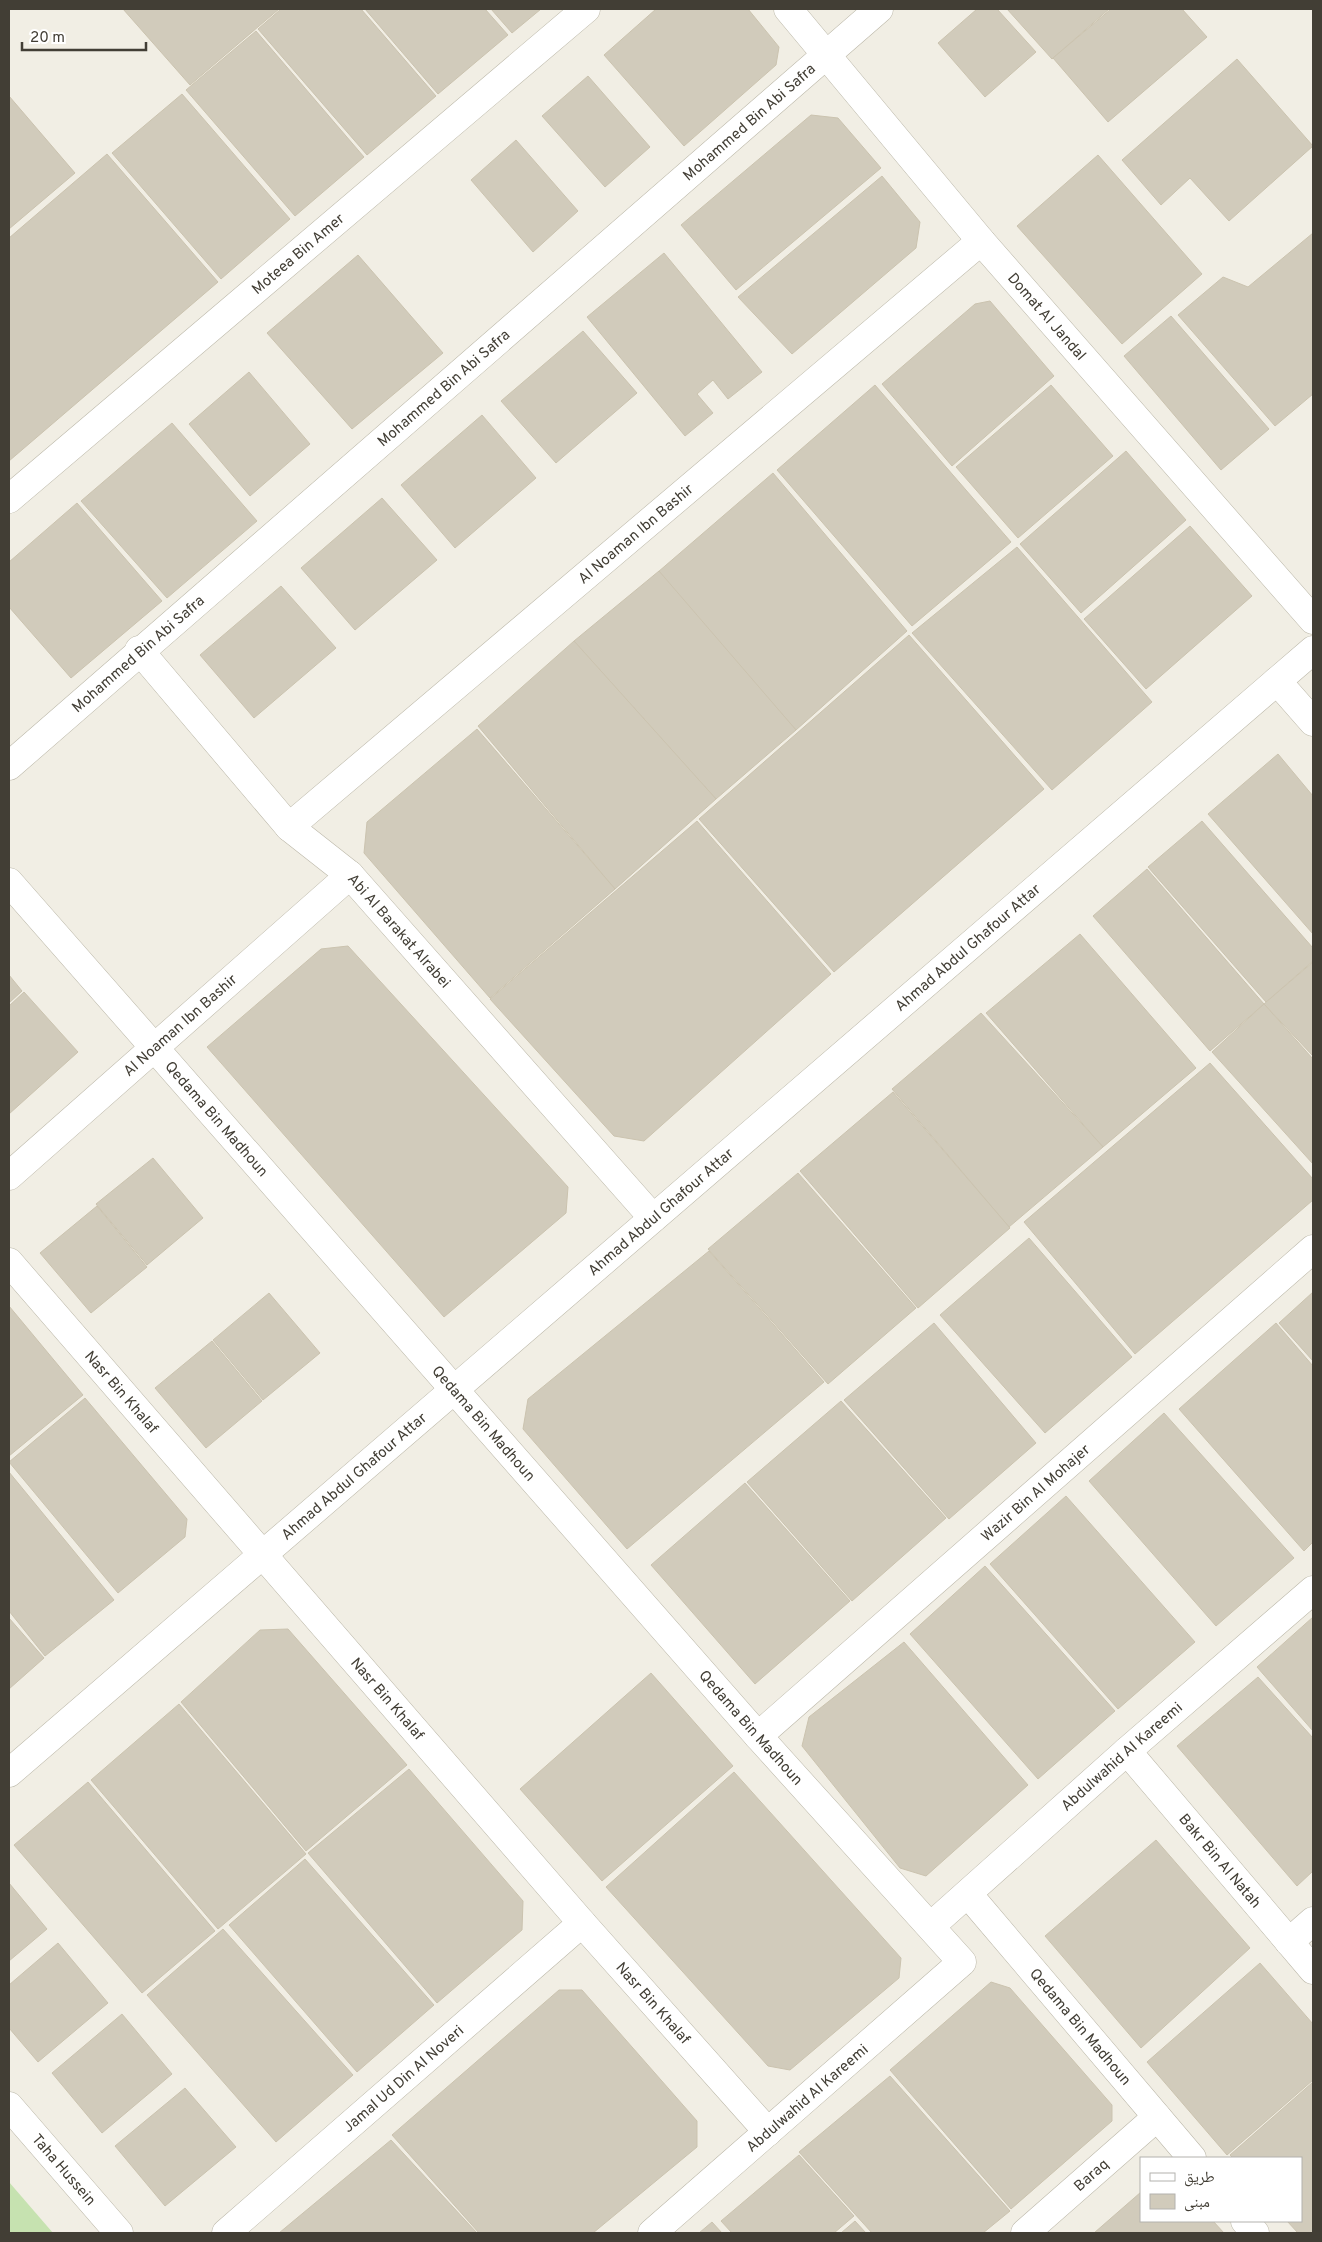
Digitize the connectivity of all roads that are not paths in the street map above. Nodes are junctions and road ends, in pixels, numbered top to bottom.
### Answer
1 (586, 9) edge
2 (788, 9) edge
3 (879, 9) edge
4 (827, 54) junction
5 (981, 241) junction
6 (9, 499) edge
7 (1313, 620) edge
8 (139, 650) junction
9 (1313, 650) edge
10 (1277, 681) junction
11 (1313, 722) edge
12 (9, 766) edge
13 (289, 828) junction
14 (350, 875) junction
15 (9, 882) edge
16 (155, 1049) junction
17 (9, 1176) edge
18 (653, 1218) junction
19 (1313, 1249) edge
20 (9, 1262) edge
21 (455, 1389) junction
22 (262, 1555) junction
23 (1313, 1590) edge
24 (758, 1736) junction
25 (1127, 1751) junction
26 (9, 1773) edge
27 (968, 1894) junction
28 (1313, 1921) edge
29 (582, 1923) junction
30 (931, 1926) junction
31 (1289, 1942) junction
32 (962, 1962) joint
33 (1313, 1970) edge
34 (9, 2106) edge
35 (1157, 2117) junction
36 (768, 2132) junction
37 (1191, 2157) edge
38 (1246, 2222) edge
39 (118, 2233) edge
40 (226, 2233) edge
41 (652, 2233) edge
42 (1025, 2233) edge
43 (1255, 2233) edge

1 - 6 street, Moteea Bin Amer
2 - 4 street, Domat Al Jandal
3 - 4 street, Mohammed Bin Abi Safra
4 - 5 street, Domat Al Jandal
4 - 8 street, Mohammed Bin Abi Safra
5 - 7 street, Domat Al Jandal
5 - 13 street, Al Noaman Ibn Bashir
8 - 12 street, Mohammed Bin Abi Safra
8 - 13 street, Abi Al Barakat Alrabei
9 - 10 street, Ahmad Abdul Ghafour Attar
10 - 11 street
10 - 18 street, Ahmad Abdul Ghafour Attar
13 - 14 street, Abi Al Barakat Alrabei
14 - 16 street, Al Noaman Ibn Bashir
14 - 18 street, Abi Al Barakat Alrabei
15 - 16 street, Qedama Bin Madhoun
16 - 17 street, Al Noaman Ibn Bashir
16 - 21 street, Qedama Bin Madhoun
18 - 21 street, Ahmad Abdul Ghafour Attar
19 - 24 street, Wazir Bin Al Mohajer
20 - 22 street, Nasr Bin Khalaf
21 - 22 street, Ahmad Abdul Ghafour Attar
21 - 24 street, Qedama Bin Madhoun
22 - 26 street, Ahmad Abdul Ghafour Attar
22 - 29 street, Nasr Bin Khalaf
23 - 25 street, Abdulwahid Al Kareemi
24 - 30 street, Qedama Bin Madhoun
25 - 27 street, Abdulwahid Al Kareemi
25 - 31 street, Bakr Bin Al Natah
27 - 30 street, Abdulwahid Al Kareemi
27 - 35 street, Qedama Bin Madhoun
28 - 31 street
29 - 36 street, Nasr Bin Khalaf
29 - 40 street, Jamal Ud Din Al Noveri
30 - 32 street, Qedama Bin Madhoun
31 - 33 street, Bakr Bin Al Natah
32 - 36 street, Abdulwahid Al Kareemi
34 - 39 street, Taha Hussein
35 - 37 street, Qedama Bin Madhoun
35 - 42 street, Baraq
36 - 41 street, Abdulwahid Al Kareemi
38 - 43 street

